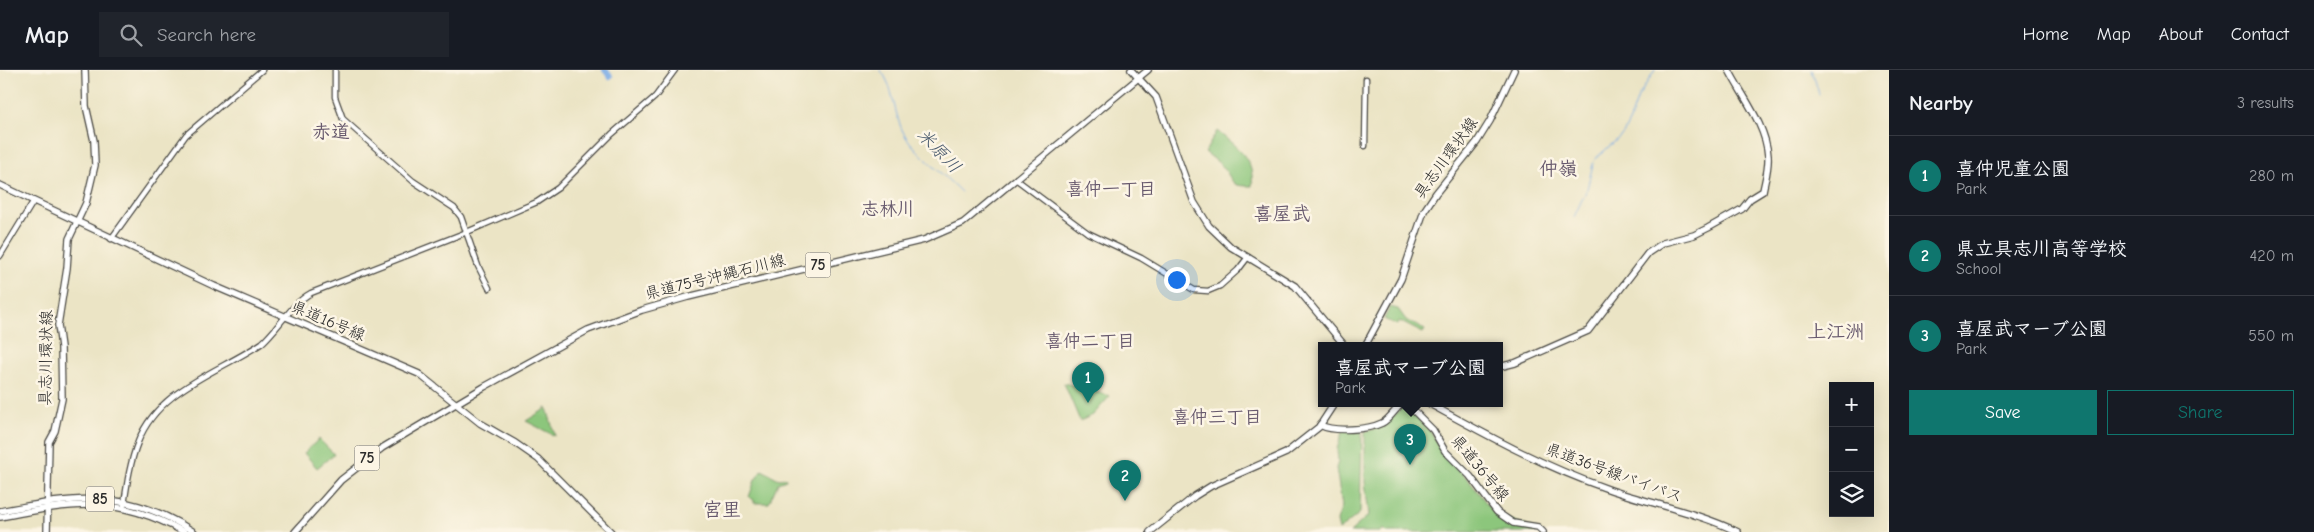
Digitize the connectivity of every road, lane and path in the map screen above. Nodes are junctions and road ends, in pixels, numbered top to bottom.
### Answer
1 (85, 70) edge
2 (262, 70) edge
3 (336, 70) edge
4 (675, 70) edge
5 (1132, 70) edge
6 (1148, 70) edge
7 (1514, 70) edge
8 (1729, 70) edge
9 (1139, 78) junction
10 (1366, 78) dead end
11 (1364, 146) dead end
12 (1017, 180) junction
13 (0, 184) edge
14 (33, 202) junction
15 (77, 223) junction
16 (467, 232) junction
17 (111, 239) junction
18 (0, 256) edge
19 (1248, 257) junction
20 (489, 288) dead end
21 (286, 317) junction
22 (1342, 342) edge
23 (1368, 342) edge
24 (1503, 366) edge
25 (466, 398) junction
26 (455, 404) junction
27 (1332, 407) edge
28 (1398, 407) edge
29 (1410, 407) edge
30 (1435, 407) edge
31 (468, 414) junction
32 (1320, 425) junction
33 (48, 505) junction
34 (124, 505) junction
35 (0, 511) edge
36 (0, 517) edge
37 (47, 532) edge
38 (184, 532) edge
39 (194, 532) edge
40 (295, 532) edge
41 (612, 532) edge
42 (1150, 532) edge
43 (1543, 532) edge
44 (1738, 532) edge

1 - 15 main road, 具志川環状線
2 - 17 street
3 - 16 street
4 - 16 street
5 - 9 main road
6 - 9 main road, 県道75号沖縄石川線 / 75
7 - 23 main road, 具志川環状線
8 - 24 main road
9 - 12 main road, 県道75号沖縄石川線 / 75
9 - 19 main road
10 - 11 street
12 - 19 street
12 - 25 main road, 県道75号沖縄石川線 / 75
13 - 14 main road, 県道16号線
14 - 15 main road, 県道16号線
14 - 18 street
15 - 17 main road, 県道16号線
15 - 33 main road, 具志川環状線
16 - 20 street
16 - 21 street
17 - 21 main road, 県道16号線
19 - 22 main road
21 - 26 main road, 県道16号線
21 - 34 street
25 - 26 main road, 県道75号沖縄石川線 / 75
25 - 31 main road
26 - 31 main road, 県道16号線
26 - 40 main road, 県道75号沖縄石川線 / 75
27 - 32 main road
28 - 32 main road
29 - 43 main road, 県道36号線
30 - 44 main road, 県道36号線バイパス
31 - 41 main road, 県道16号線
32 - 42 main road
33 - 34 main road, 85
33 - 35 main road, 85
33 - 36 main road, 85
33 - 37 main road, 具志川環状線
34 - 38 main road, 85
34 - 39 main road, 85

